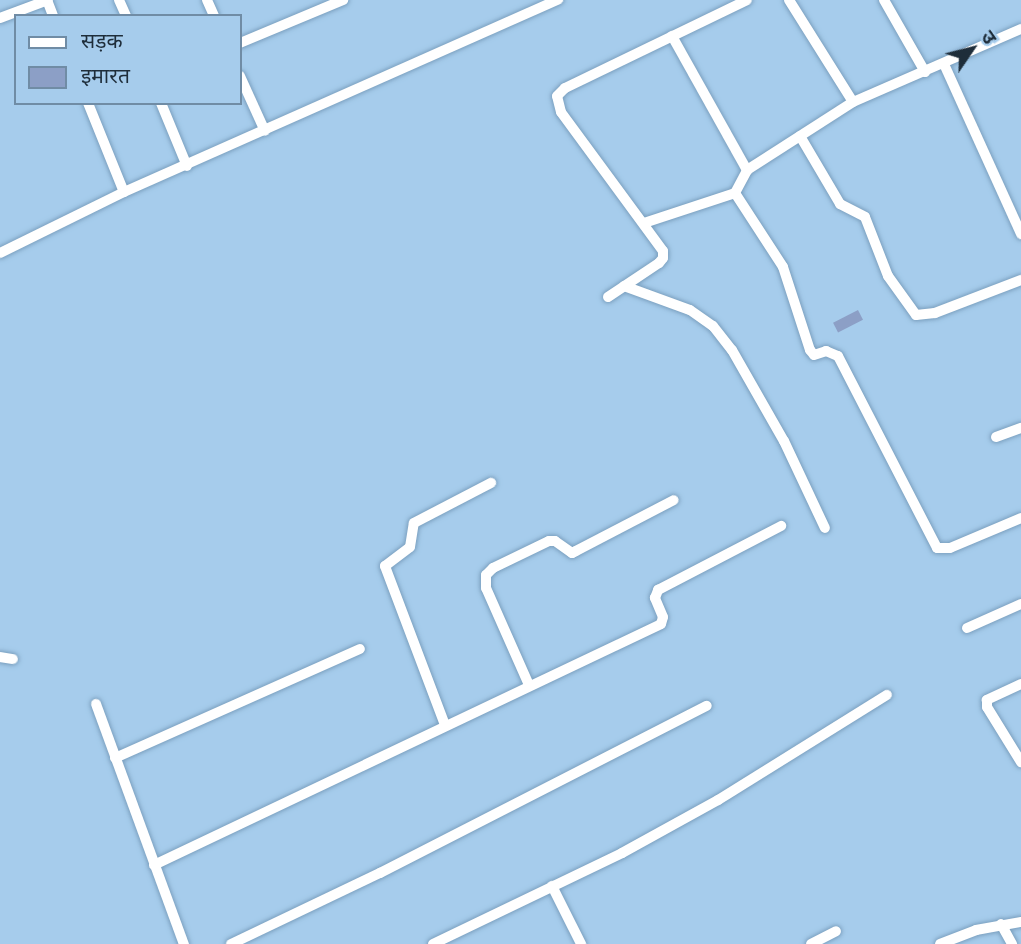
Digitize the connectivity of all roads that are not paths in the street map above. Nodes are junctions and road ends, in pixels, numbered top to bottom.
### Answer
1 (47, 0) edge
2 (343, 0) edge
3 (558, 0) edge
4 (747, 0) edge
5 (789, 0) edge
6 (884, 0) edge
7 (535, 5) edge
8 (0, 18) edge
9 (1021, 29) edge
10 (672, 36) junction
11 (242, 42) edge
12 (944, 64) junction
13 (925, 72) junction
14 (242, 80) edge
15 (853, 102) junction
16 (89, 105) edge
17 (163, 105) edge
18 (265, 131) junction
19 (800, 136) junction
20 (187, 166) junction
21 (747, 170) junction
22 (124, 192) junction
23 (735, 193) junction
24 (644, 223) junction
25 (1020, 231) edge
26 (0, 253) edge
27 (1021, 280) edge
28 (624, 286) junction
29 (608, 297) dead end
30 (1021, 428) edge
31 (996, 437) dead end
32 (491, 483) dead end
33 (674, 500) dead end
34 (1021, 518) edge
35 (781, 526) dead end
36 (825, 528) dead end
37 (1021, 604) edge
38 (967, 628) dead end
39 (360, 649) dead end
40 (0, 657) edge
41 (13, 659) dead end
42 (1021, 684) edge
43 (529, 685) junction
44 (887, 695) dead end
45 (96, 704) dead end
46 (707, 706) dead end
47 (445, 725) junction
48 (115, 758) junction
49 (1021, 762) edge
50 (154, 865) junction
51 (552, 886) junction
52 (1021, 922) edge
53 (1001, 924) junction
54 (836, 931) dead end
55 (184, 944) edge
56 (231, 944) edge
57 (433, 944) edge
58 (581, 944) edge
59 (811, 944) edge
60 (940, 944) edge
61 (1012, 944) edge

1 - 8 street
2 - 11 street
3 - 7 street
4 - 10 street
5 - 15 street
6 - 13 street
7 - 18 street
9 - 12 street
10 - 21 street
10 - 24 street
12 - 13 street
12 - 25 street
13 - 15 street
14 - 18 street
15 - 19 street
16 - 22 street
17 - 20 street
18 - 20 street
19 - 21 street
19 - 27 street
20 - 22 street
21 - 23 street
22 - 26 street
23 - 24 street
23 - 34 street
24 - 28 street
28 - 29 street
28 - 36 street
30 - 31 street
32 - 47 street
33 - 43 street
35 - 43 street
37 - 38 street
39 - 48 street
40 - 41 street
42 - 49 street
43 - 47 street
44 - 51 street
45 - 48 street
46 - 56 street
47 - 50 street
48 - 50 street
50 - 55 street
51 - 57 street
51 - 58 street
52 - 53 street
53 - 60 street
53 - 61 street
54 - 59 street

